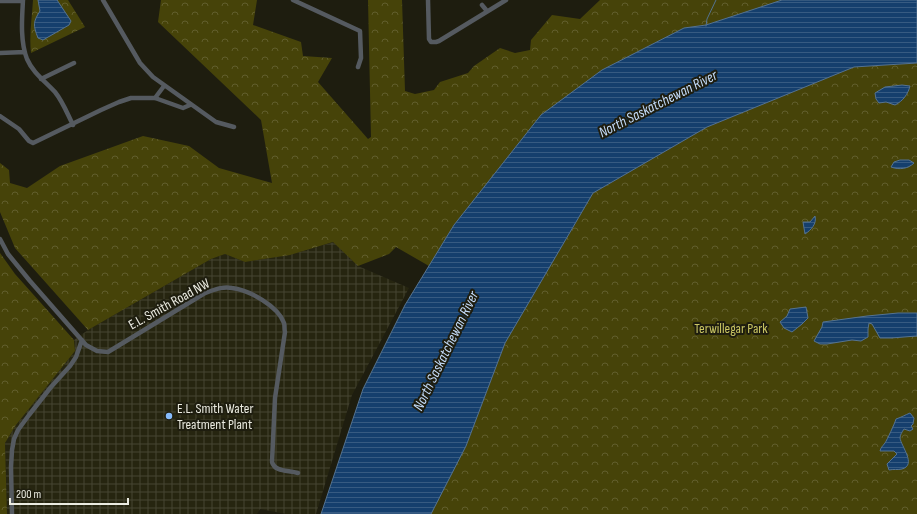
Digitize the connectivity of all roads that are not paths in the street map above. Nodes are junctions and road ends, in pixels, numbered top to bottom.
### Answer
1 (23, 0) edge
2 (103, 0) edge
3 (293, 0) edge
4 (428, 0) edge
5 (506, 0) edge
6 (0, 1) edge
7 (482, 5) dead end
8 (487, 11) junction
9 (0, 52) edge
10 (25, 52) junction
11 (74, 63) dead end
12 (358, 67) dead end
13 (41, 79) junction
14 (164, 86) junction
15 (155, 98) junction
16 (190, 105) junction
17 (0, 116) edge
18 (73, 125) junction
19 (234, 127) dead end
20 (0, 239) edge
21 (82, 340) junction
22 (298, 473) dead end
23 (12, 514) edge

1 - 6 street
1 - 10 street
2 - 14 street
3 - 12 street
4 - 8 street
5 - 8 street
7 - 8 street
9 - 10 street
10 - 13 street
11 - 13 street
13 - 18 street
14 - 15 street
14 - 16 street
15 - 16 street
15 - 18 street
16 - 19 street
17 - 18 street
20 - 21 street, E.L. Smith Road NW
21 - 22 street, E.L. Smith Road NW
21 - 23 street

